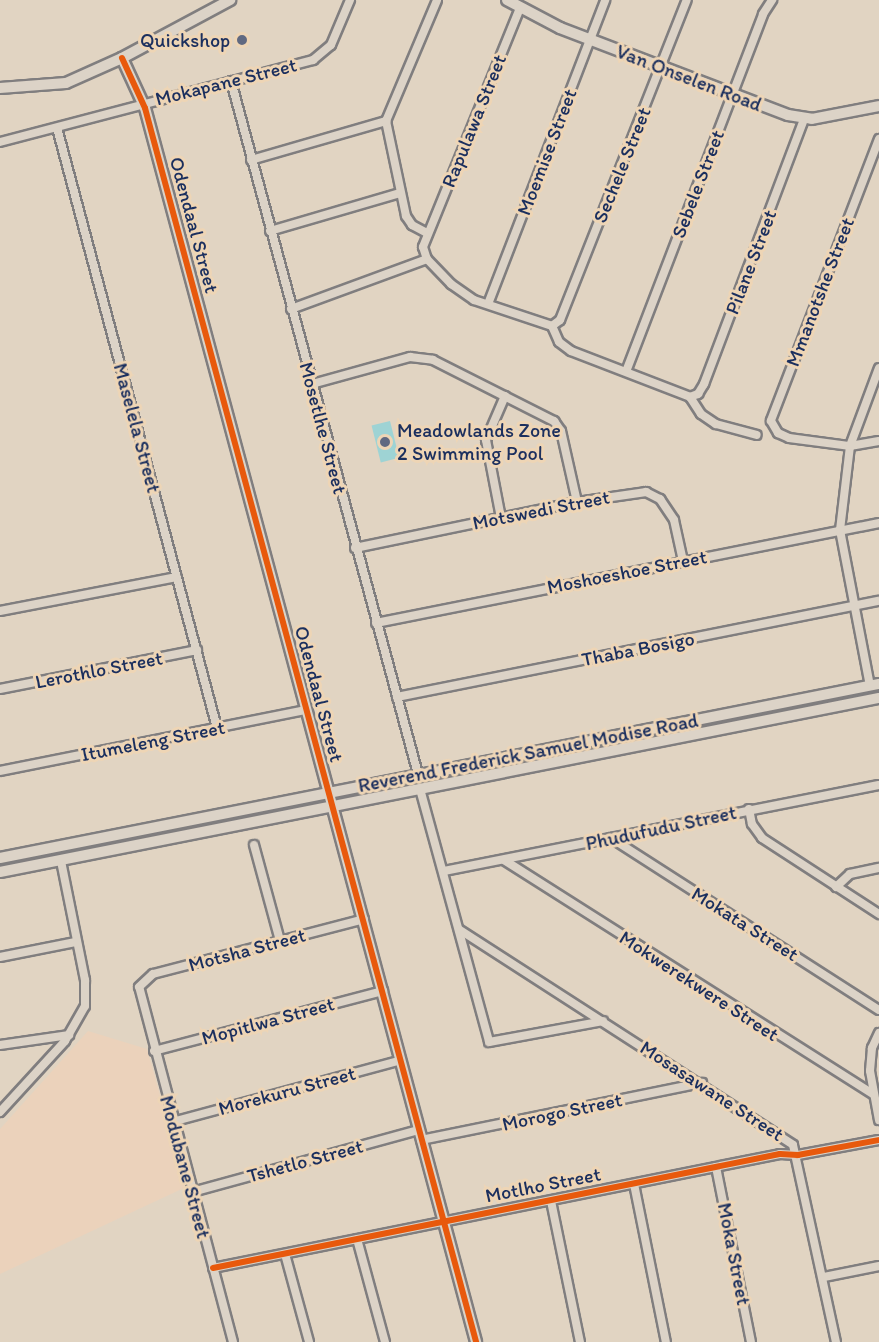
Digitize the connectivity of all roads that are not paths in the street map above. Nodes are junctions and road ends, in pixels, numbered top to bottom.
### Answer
1 (230, 0) edge
2 (350, 0) edge
3 (437, 0) edge
4 (507, 0) edge
5 (604, 0) edge
6 (687, 0) edge
7 (772, 0) edge
8 (520, 8) junction
9 (591, 40) junction
10 (122, 58) junction
11 (662, 68) junction
12 (231, 81) junction
13 (0, 88) edge
14 (733, 94) junction
15 (144, 103) junction
16 (879, 106) edge
17 (804, 120) junction
18 (386, 121) junction
19 (57, 128) junction
20 (879, 139) edge
21 (0, 142) edge
22 (251, 160) junction
23 (400, 193) junction
24 (270, 231) junction
25 (427, 233) junction
26 (427, 259) junction
27 (488, 304) junction
28 (291, 309) junction
29 (552, 326) junction
30 (879, 368) edge
31 (627, 369) junction
32 (312, 384) junction
33 (505, 396) junction
34 (690, 397) junction
35 (757, 435) dead end
36 (879, 441) edge
37 (850, 446) junction
38 (577, 502) junction
39 (501, 518) junction
40 (879, 523) edge
41 (840, 530) junction
42 (355, 548) junction
43 (683, 561) junction
44 (177, 577) junction
45 (879, 601) edge
46 (854, 606) junction
47 (0, 611) edge
48 (376, 623) junction
49 (197, 650) junction
50 (874, 685) edge
51 (0, 689) edge
52 (397, 697) junction
53 (879, 698) edge
54 (306, 710) junction
55 (217, 728) junction
56 (0, 771) edge
57 (417, 774) junction
58 (879, 785) edge
59 (420, 789) junction
60 (329, 792) junction
61 (333, 807) junction
62 (749, 809) junction
63 (611, 838) junction
64 (254, 845) dead end
65 (0, 858) edge
66 (504, 860) junction
67 (61, 861) junction
68 (879, 867) edge
69 (444, 871) junction
70 (0, 872) edge
71 (836, 887) junction
72 (879, 914) edge
73 (364, 919) junction
74 (460, 930) junction
75 (280, 940) junction
76 (76, 942) junction
77 (0, 957) edge
78 (138, 991) joint
79 (382, 991) junction
80 (879, 1010) edge
81 (603, 1021) junction
82 (879, 1033) edge
83 (69, 1035) junction
84 (0, 1045) edge
85 (154, 1052) junction
86 (401, 1060) junction
87 (702, 1083) junction
88 (874, 1095) junction
89 (0, 1112) edge
90 (879, 1120) edge
91 (172, 1122) junction
92 (420, 1135) junction
93 (879, 1140) edge
94 (798, 1155) junction
95 (716, 1167) junction
96 (633, 1184) junction
97 (192, 1192) junction
98 (551, 1201) junction
99 (444, 1221) junction
100 (357, 1239) junction
101 (285, 1254) junction
102 (879, 1266) edge
103 (213, 1268) junction
104 (825, 1276) junction
105 (233, 1342) edge
106 (309, 1342) edge
107 (385, 1342) edge
108 (476, 1342) edge
109 (580, 1342) edge
110 (666, 1342) edge
111 (751, 1342) edge
112 (836, 1342) edge

1 - 10 street
2 - 12 street, Mokapane Street
3 - 18 street
4 - 8 street, Van Onselen Road
5 - 9 street, Moemise Street
6 - 11 street, Sechele Street
7 - 14 street, Sebele Street
8 - 9 street, Van Onselen Road
8 - 25 street, Rapulawa Street
9 - 11 street, Van Onselen Road
9 - 27 street, Moemise Street
10 - 13 street
10 - 15 street, Odendaal Street
11 - 14 street, Van Onselen Road
11 - 29 street, Sechele Street
12 - 15 street, Mokapane Street
12 - 22 street, Mosetlhe Street
14 - 17 street, Van Onselen Road
14 - 31 street, Sebele Street
15 - 19 street, Mokapane Street
15 - 54 street, Odendaal Street
16 - 17 street
17 - 34 street, Pilane Street
18 - 22 street
18 - 23 street
19 - 21 street, Mokapane Street
19 - 44 street, Maselela Street
20 - 37 street, Mmanotshe Street
22 - 24 street, Mosetlhe Street
23 - 24 street
23 - 25 street
24 - 28 street, Mosetlhe Street
25 - 26 street
26 - 27 street
26 - 28 street
27 - 29 street
28 - 32 street, Mosetlhe Street
29 - 31 street
30 - 37 street
31 - 34 street
32 - 33 street
32 - 42 street, Mosetlhe Street
33 - 38 street
33 - 39 street
34 - 35 street
36 - 37 street
37 - 41 street
38 - 39 street, Motswedi Street
38 - 43 street, Motswedi Street
39 - 42 street, Motswedi Street
40 - 41 street, Moshoeshoe Street
41 - 43 street, Moshoeshoe Street
41 - 46 street
42 - 48 street, Mosetlhe Street
43 - 48 street, Moshoeshoe Street
44 - 47 street
44 - 49 street, Maselela Street
45 - 46 street, Thaba Bosigo
46 - 50 street
46 - 52 street, Thaba Bosigo
48 - 52 street, Mosetlhe Street
49 - 51 street, Lerothlo Street
49 - 55 street, Maselela Street
50 - 57 street, Reverend Frederick Samuel Modise Road
52 - 57 street, Mosetlhe Street
53 - 59 street, Reverend Frederick Samuel Modise Road
54 - 55 street, Itumeleng Street
54 - 60 street, Odendaal Street
55 - 56 street, Itumeleng Street
57 - 60 street, Reverend Frederick Samuel Modise Road
58 - 62 street, Phudufudu Street
59 - 61 street, Reverend Frederick Samuel Modise Road
59 - 69 street
60 - 61 street, Odendaal Street
60 - 65 street, Reverend Frederick Samuel Modise Road
61 - 67 street, Reverend Frederick Samuel Modise Road
61 - 73 street, Odendaal Street
62 - 63 street, Phudufudu Street
62 - 71 street
63 - 66 street, Phudufudu Street
63 - 80 street, Mokata Street
64 - 75 street
66 - 69 street, Phudufudu Street
66 - 88 street, Mokwerekwere Street
67 - 70 street, Reverend Frederick Samuel Modise Road
67 - 76 street
68 - 71 street
69 - 74 street
71 - 72 street
73 - 75 street, Motsha Street
73 - 79 street, Odendaal Street
74 - 81 street, Mosasawane Street
74 - 81 street
75 - 78 street, Motsha Street
76 - 77 street
76 - 83 street
78 - 85 street, Modubane Street
79 - 85 street, Mopitlwa Street
79 - 86 street, Odendaal Street
81 - 87 street, Mosasawane Street
82 - 88 street
83 - 84 street
83 - 89 street
85 - 91 street, Modubane Street
86 - 91 street, Morekuru Street
86 - 92 street, Odendaal Street
87 - 92 street, Morogo Street
87 - 94 street, Mosasawane Street
88 - 90 street
91 - 97 street, Modubane Street
92 - 97 street, Tshetlo Street
92 - 99 street, Odendaal Street
93 - 94 street, Motlho Street
94 - 95 street, Motlho Street
94 - 104 street, Mosasawane Street
95 - 96 street, Motlho Street
95 - 111 street, Moka Street
96 - 98 street, Motlho Street
96 - 110 street
97 - 103 street, Modubane Street
98 - 99 street, Motlho Street
98 - 109 street
99 - 100 street, Motlho Street
99 - 108 street, Odendaal Street
100 - 101 street, Motlho Street
100 - 107 street
101 - 103 street, Motlho Street
101 - 106 street
102 - 104 street
103 - 105 street, Modubane Street
104 - 112 street, Mosasawane Street

